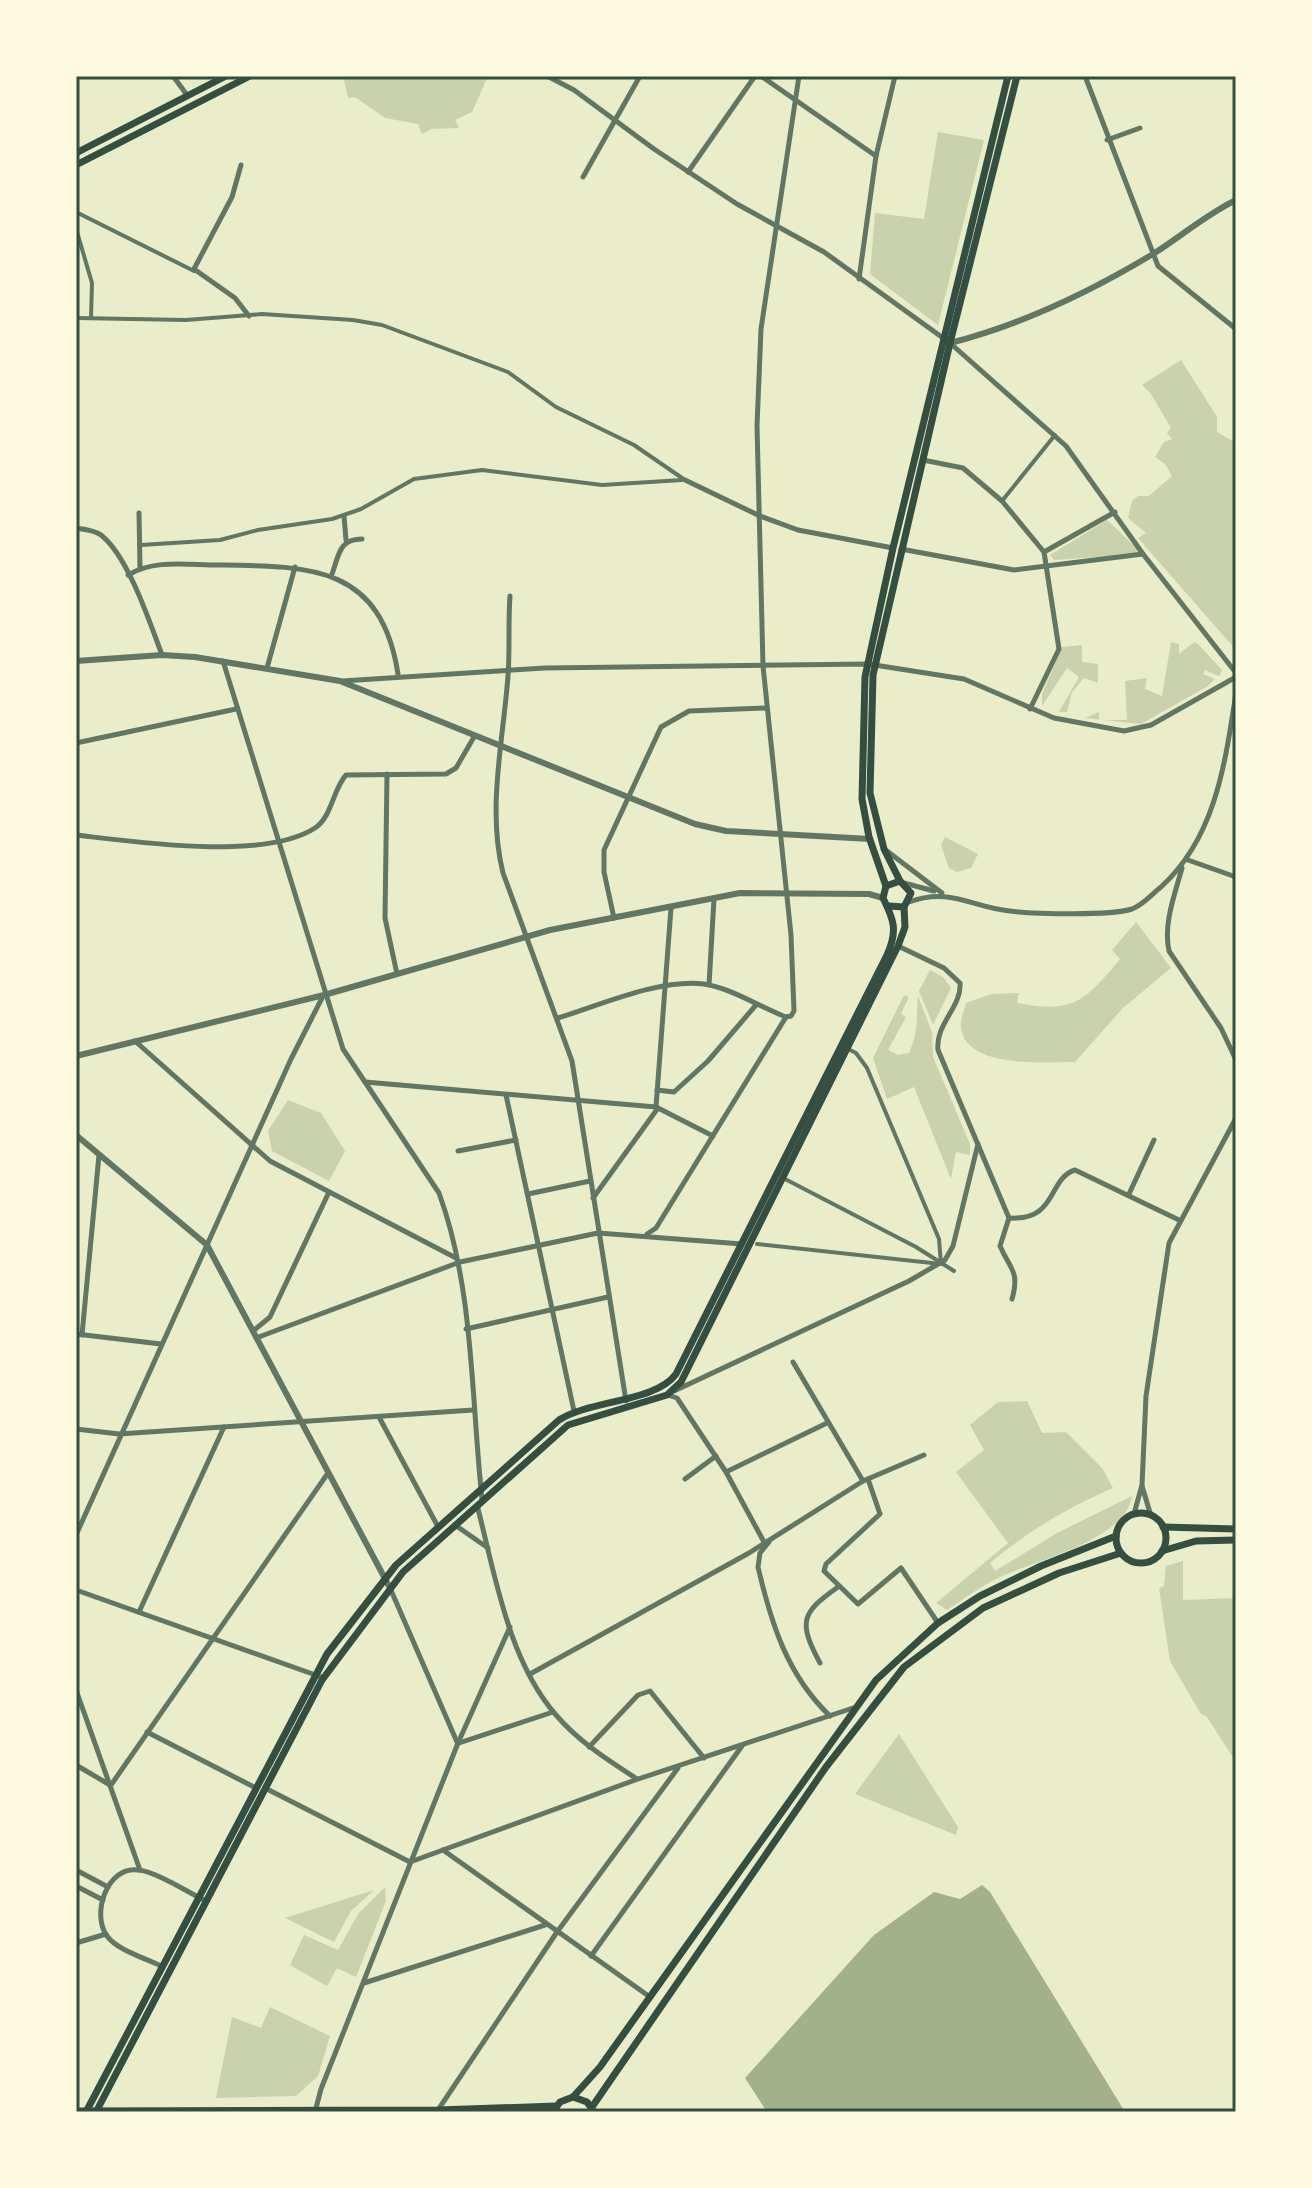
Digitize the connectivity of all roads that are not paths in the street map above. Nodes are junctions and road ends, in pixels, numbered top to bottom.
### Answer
1 (173, 76) edge
2 (226, 76) edge
3 (250, 76) edge
4 (547, 76) edge
5 (640, 76) edge
6 (755, 76) edge
7 (761, 76) edge
8 (799, 76) edge
9 (895, 76) edge
10 (1008, 76) edge
11 (1017, 76) edge
12 (1085, 76) edge
13 (187, 95) junction
14 (796, 101) junction
15 (616, 122) junction
16 (1140, 128) dead end
17 (1107, 140) junction
18 (76, 153) edge
19 (876, 156) junction
20 (76, 165) edge
21 (241, 165) dead end
22 (688, 172) junction
23 (583, 177) dead end
24 (1236, 200) edge
25 (76, 212) edge
26 (777, 227) junction
27 (1151, 254) junction
28 (194, 271) junction
29 (859, 279) junction
30 (249, 316) junction
31 (76, 318) edge
32 (91, 318) junction
33 (1236, 329) edge
34 (946, 341) junction
35 (1055, 435) junction
36 (922, 460) junction
37 (685, 480) junction
38 (1002, 501) junction
39 (1115, 512) junction
40 (139, 513) dead end
41 (344, 516) junction
42 (760, 516) junction
43 (76, 528) edge
44 (362, 539) dead end
45 (346, 540) junction
46 (141, 545) junction
47 (897, 548) junction
48 (1044, 552) junction
49 (1143, 554) junction
50 (1049, 566) junction
51 (295, 567) junction
52 (140, 568) junction
53 (332, 574) junction
54 (128, 575) junction
55 (510, 596) dead end
56 (162, 655) junction
57 (222, 660) junction
58 (76, 661) edge
59 (871, 665) junction
60 (763, 666) junction
61 (267, 668) junction
62 (509, 670) junction
63 (398, 674) junction
64 (1236, 675) edge
65 (340, 681) junction
66 (1236, 693) edge
67 (767, 708) junction
68 (236, 709) junction
69 (1030, 709) junction
70 (474, 737) junction
71 (76, 743) edge
72 (502, 749) junction
73 (387, 774) junction
74 (631, 799) junction
75 (76, 835) edge
76 (778, 835) junction
77 (870, 839) junction
78 (279, 843) junction
79 (884, 849) junction
80 (1188, 860) junction
81 (1182, 867) junction
82 (1236, 877) edge
83 (902, 882) junction
84 (886, 886) junction
85 (786, 892) junction
86 (943, 894) junction
87 (714, 899) junction
88 (885, 901) junction
89 (907, 904) junction
90 (671, 908) junction
91 (614, 918) junction
92 (528, 936) junction
93 (898, 946) junction
94 (397, 974) junction
95 (709, 985) junction
96 (665, 986) junction
97 (324, 995) junction
98 (756, 1005) junction
99 (783, 1016) junction
100 (558, 1018) junction
101 (135, 1041) junction
102 (848, 1049) junction
103 (76, 1056) edge
104 (1236, 1060) edge
105 (364, 1082) junction
106 (657, 1090) junction
107 (506, 1095) junction
108 (578, 1102) junction
109 (657, 1108) junction
110 (1236, 1118) edge
111 (76, 1135) edge
112 (713, 1136) junction
113 (516, 1140) junction
114 (1154, 1140) dead end
115 (978, 1144) junction
116 (252, 1147) junction
117 (458, 1151) dead end
118 (99, 1154) junction
119 (785, 1179) junction
120 (590, 1181) junction
121 (329, 1192) junction
122 (528, 1194) junction
123 (1129, 1194) junction
124 (593, 1199) junction
125 (1009, 1218) junction
126 (1179, 1220) junction
127 (598, 1233) junction
128 (642, 1236) junction
129 (744, 1244) junction
130 (757, 1244) dead end
131 (207, 1245) junction
132 (539, 1246) junction
133 (458, 1260) junction
134 (941, 1264) junction
135 (954, 1271) dead end
136 (608, 1297) junction
137 (1012, 1299) dead end
138 (552, 1310) junction
139 (466, 1329) junction
140 (255, 1334) junction
141 (79, 1335) edge
142 (161, 1344) junction
143 (793, 1362) dead end
144 (667, 1395) junction
145 (626, 1401) junction
146 (473, 1410) junction
147 (574, 1411) junction
148 (379, 1416) junction
149 (300, 1421) junction
150 (827, 1423) junction
151 (224, 1427) junction
152 (76, 1429) edge
153 (119, 1434) junction
154 (924, 1455) dead end
155 (716, 1456) junction
156 (726, 1472) junction
157 (328, 1473) junction
158 (685, 1479) dead end
159 (865, 1480) junction
160 (1142, 1485) junction
161 (481, 1489) junction
162 (479, 1502) junction
163 (1134, 1514) junction
164 (1151, 1516) junction
165 (437, 1525) junction
166 (455, 1525) junction
167 (1163, 1527) junction
168 (1236, 1529) edge
169 (76, 1535) edge
170 (775, 1535) junction
171 (1116, 1536) junction
172 (1236, 1540) edge
173 (765, 1542) junction
174 (488, 1549) junction
175 (1162, 1551) junction
176 (1121, 1553) junction
177 (388, 1584) junction
178 (838, 1587) junction
179 (76, 1590) edge
180 (139, 1612) junction
181 (938, 1623) junction
182 (510, 1627) junction
183 (211, 1637) junction
184 (820, 1663) dead end
185 (315, 1673) junction
186 (530, 1674) junction
187 (324, 1678) junction
188 (76, 1690) edge
189 (853, 1708) junction
190 (553, 1712) junction
191 (830, 1716) junction
192 (147, 1732) junction
193 (458, 1743) junction
194 (742, 1745) junction
195 (589, 1747) junction
196 (704, 1758) junction
197 (76, 1765) edge
198 (679, 1767) junction
199 (638, 1779) junction
200 (111, 1785) junction
201 (254, 1787) junction
202 (265, 1788) junction
203 (443, 1850) junction
204 (410, 1862) junction
205 (76, 1870) edge
206 (140, 1870) junction
207 (76, 1886) edge
208 (108, 1887) junction
209 (197, 1897) junction
210 (103, 1900) junction
211 (206, 1901) junction
212 (546, 1924) junction
213 (557, 1932) junction
214 (106, 1934) junction
215 (76, 1943) edge
216 (591, 1956) junction
217 (161, 1966) junction
218 (363, 1983) junction
219 (650, 1997) junction
220 (573, 2097) junction
221 (554, 2109) edge
222 (593, 2110) edge
223 (76, 2111) edge
224 (206, 2111) edge
225 (315, 2111) edge
226 (438, 2111) edge
227 (86, 2112) edge
228 (96, 2112) edge

1 - 13 street
2 - 13 main road
3 - 20 main road
4 - 15 street
5 - 15 street
6 - 22 street
7 - 14 street
8 - 14 street
9 - 19 street
10 - 34 main road
11 - 34 main road
12 - 17 street
13 - 18 main road
14 - 19 street
14 - 26 street
15 - 22 street
15 - 23 street
16 - 17 street
17 - 27 street
19 - 29 street
21 - 28 street
22 - 26 street
24 - 27 street
25 - 28 street
25 - 32 street
26 - 29 street
26 - 42 street
27 - 33 street
27 - 34 street
28 - 30 street
29 - 34 street
30 - 32 street
30 - 37 street
31 - 32 street
34 - 35 street
34 - 36 main road
34 - 47 main road
35 - 38 street
35 - 39 street
36 - 38 street
36 - 47 main road
37 - 41 street
37 - 42 street
38 - 48 street
39 - 48 street
39 - 49 street
40 - 46 street
41 - 45 street
41 - 46 street
42 - 47 street
42 - 60 street
43 - 54 street
44 - 45 street
45 - 53 street
46 - 52 street
47 - 50 street
47 - 59 main road
48 - 50 street
49 - 50 street
49 - 64 street
50 - 69 street
51 - 52 street
51 - 53 street
51 - 61 street
52 - 54 street
53 - 63 street
54 - 56 street
55 - 62 street
56 - 57 street
56 - 58 street
57 - 61 street
57 - 68 street
59 - 60 street
59 - 69 street
59 - 77 main road
59 - 79 main road
60 - 62 street
60 - 67 street
61 - 65 street
62 - 63 street
62 - 72 street
63 - 65 street
64 - 69 street
65 - 70 street
66 - 80 street
67 - 74 street
67 - 76 street
68 - 71 street
68 - 78 street
70 - 72 street
70 - 73 street
72 - 74 street
72 - 92 street
73 - 78 street
73 - 94 street
74 - 76 street
74 - 91 street
75 - 78 street
76 - 77 street
76 - 85 street
77 - 79 main road
77 - 84 main road
78 - 97 street
79 - 83 main road
79 - 86 street
80 - 81 street
80 - 82 street
81 - 86 street
81 - 104 street
83 - 84 main road
83 - 86 street
83 - 89 main road
84 - 88 main road
85 - 87 street
85 - 88 street
85 - 99 street
86 - 89 street
87 - 90 street
87 - 95 street
88 - 89 main road
88 - 129 main road
89 - 93 main road
90 - 91 street
90 - 96 street
91 - 92 street
92 - 94 street
92 - 100 street
93 - 102 main road
93 - 115 street
94 - 97 street
95 - 96 street
95 - 98 street
96 - 100 street
96 - 106 street
97 - 101 street
97 - 105 street
97 - 116 street
98 - 99 street
98 - 106 street
99 - 112 street
100 - 108 street
101 - 103 street
101 - 116 street
102 - 119 main road
102 - 134 street
105 - 107 street
105 - 133 street
106 - 109 street
107 - 108 street
107 - 113 street
108 - 109 street
108 - 120 street
109 - 112 street
109 - 124 street
110 - 126 street
111 - 118 street
112 - 128 street
113 - 117 street
113 - 122 street
114 - 123 street
115 - 125 street
115 - 134 street
116 - 121 street
116 - 131 street
118 - 131 street
118 - 141 street
119 - 134 street
119 - 144 main road
120 - 122 street
120 - 124 street
121 - 133 street
121 - 140 street
122 - 132 street
123 - 125 street
123 - 126 street
124 - 127 street
125 - 137 street
126 - 160 street
127 - 128 street
127 - 132 street
127 - 136 street
128 - 129 street
129 - 145 main road
130 - 134 street
131 - 140 street
131 - 142 street
132 - 133 street
132 - 138 street
133 - 139 street
133 - 140 street
134 - 135 street
134 - 144 street
136 - 138 street
136 - 145 street
138 - 139 street
138 - 147 street
139 - 146 street
140 - 149 street
141 - 142 street
142 - 153 street
143 - 150 street
144 - 145 main road
144 - 155 street
145 - 147 main road
145 - 162 main road
146 - 148 street
146 - 161 street
147 - 161 main road
148 - 149 street
148 - 165 street
149 - 151 street
149 - 157 street
150 - 156 street
150 - 159 street
151 - 153 street
151 - 180 street
152 - 153 street
153 - 169 street
154 - 159 street
155 - 156 street
155 - 158 street
156 - 173 street
157 - 177 street
157 - 183 street
159 - 170 street
159 - 178 street
160 - 163 street
160 - 164 street
161 - 162 street
161 - 165 main road
162 - 166 main road
162 - 174 street
163 - 164 main road
163 - 171 main road
164 - 167 main road
165 - 177 main road
166 - 174 street
166 - 177 main road
167 - 168 main road
167 - 175 main road
170 - 173 street
170 - 191 street
171 - 176 main road
171 - 181 main road
172 - 175 main road
173 - 186 street
174 - 182 street
175 - 176 main road
176 - 222 main road
177 - 185 main road
177 - 187 main road
177 - 193 street
178 - 181 street
178 - 184 street
179 - 180 street
180 - 183 street
181 - 189 main road
182 - 186 street
182 - 193 street
183 - 185 street
183 - 192 street
185 - 187 street
185 - 201 main road
186 - 190 street
187 - 202 main road
188 - 200 street
189 - 191 street
189 - 219 main road
190 - 193 street
190 - 195 street
191 - 194 street
192 - 200 street
192 - 201 street
193 - 204 street
194 - 196 street
194 - 216 street
195 - 196 street
195 - 199 street
196 - 198 street
197 - 200 street
198 - 199 street
198 - 213 street
199 - 203 street
200 - 206 street
201 - 209 main road
202 - 204 street
202 - 211 main road
203 - 204 street
203 - 212 street
204 - 218 street
205 - 208 street
206 - 208 street
206 - 209 street
207 - 210 street
208 - 210 street
209 - 211 street
209 - 217 main road
210 - 214 street
211 - 228 main road
212 - 213 street
212 - 218 street
213 - 216 street
213 - 226 street
214 - 215 street
214 - 217 street
216 - 219 street
217 - 227 main road
218 - 225 street
219 - 220 main road
220 - 221 main road
220 - 222 main road
221 - 226 main road
223 - 227 main road
224 - 225 main road
224 - 228 main road
225 - 226 main road
227 - 228 main road

